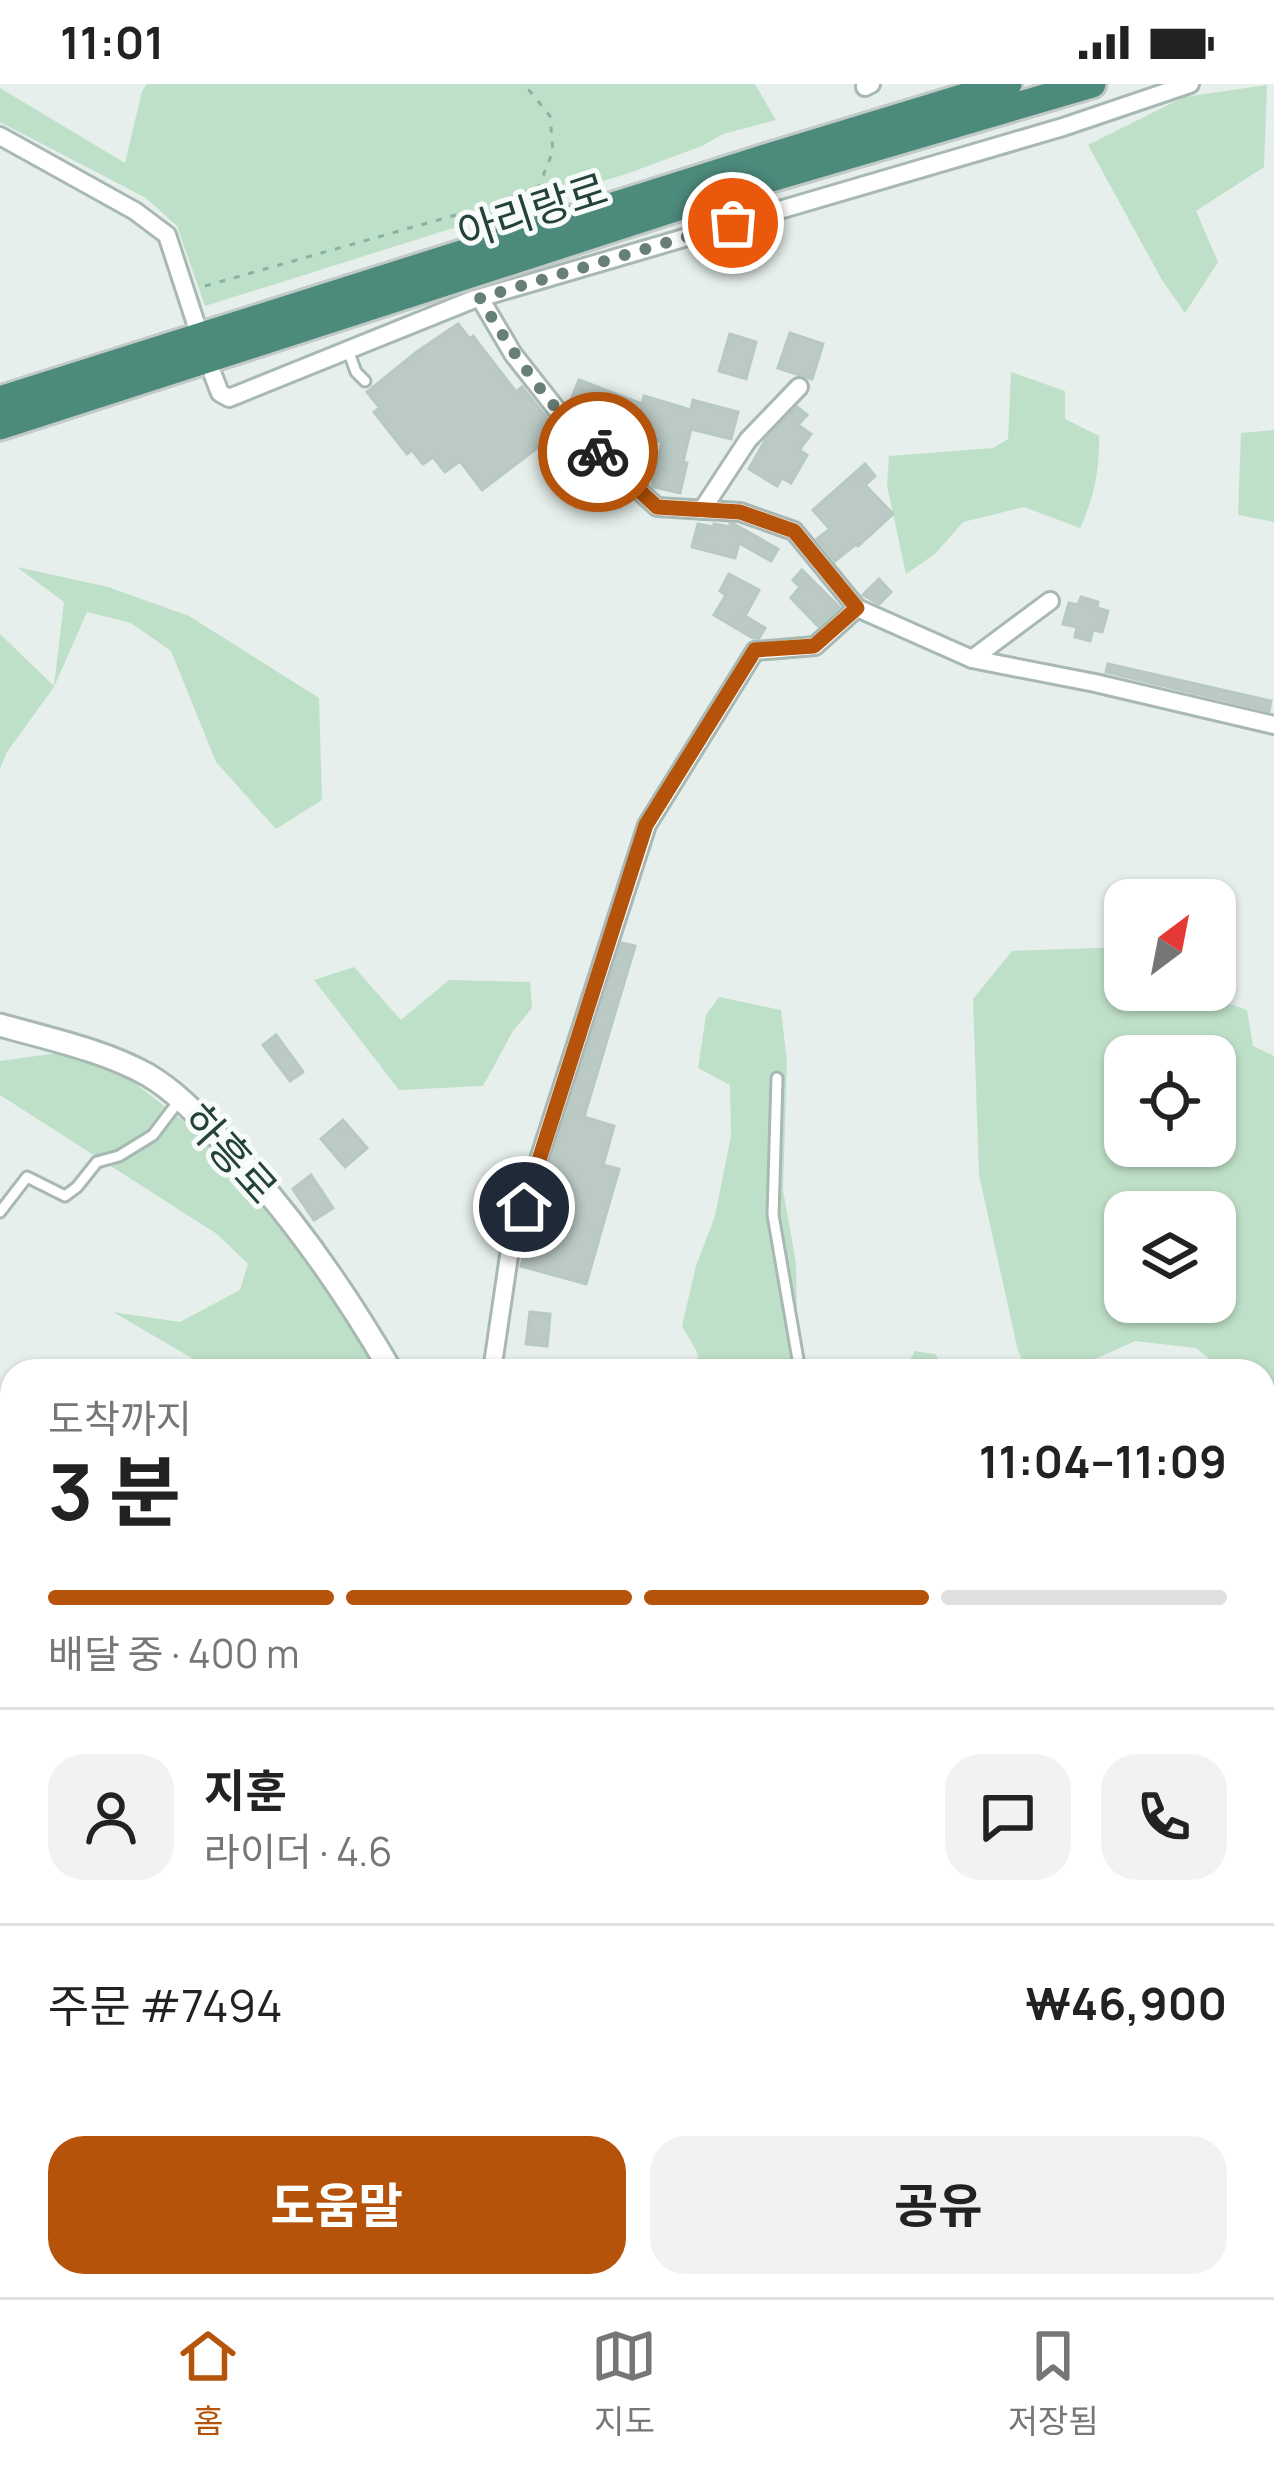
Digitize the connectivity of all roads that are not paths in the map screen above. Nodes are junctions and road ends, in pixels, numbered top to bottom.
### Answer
1 (1008, 84) edge
2 (1092, 84) edge
3 (1190, 84) edge
4 (0, 136) edge
5 (480, 298) junction
6 (198, 330) dead end
7 (348, 350) junction
8 (213, 375) dead end
9 (365, 381) dead end
10 (799, 387) dead end
11 (0, 400) edge
12 (0, 426) edge
13 (702, 510) junction
14 (1050, 601) dead end
15 (857, 608) junction
16 (972, 659) junction
17 (1274, 725) edge
18 (0, 1025) edge
19 (777, 1078) dead end
20 (182, 1098) junction
21 (0, 1212) edge
22 (384, 1359) edge
23 (494, 1359) edge
24 (798, 1359) edge

1 - 11 highway, 아리랑로
2 - 12 highway, 아리랑로
3 - 5 street
4 - 6 street
5 - 7 street
5 - 13 street
7 - 8 street
7 - 9 lane
10 - 13 street
13 - 15 street
14 - 16 street
15 - 16 street
15 - 23 street
16 - 17 street
18 - 20 street, 하흥로
19 - 24 lane
20 - 21 lane
20 - 22 street, 하흥로

